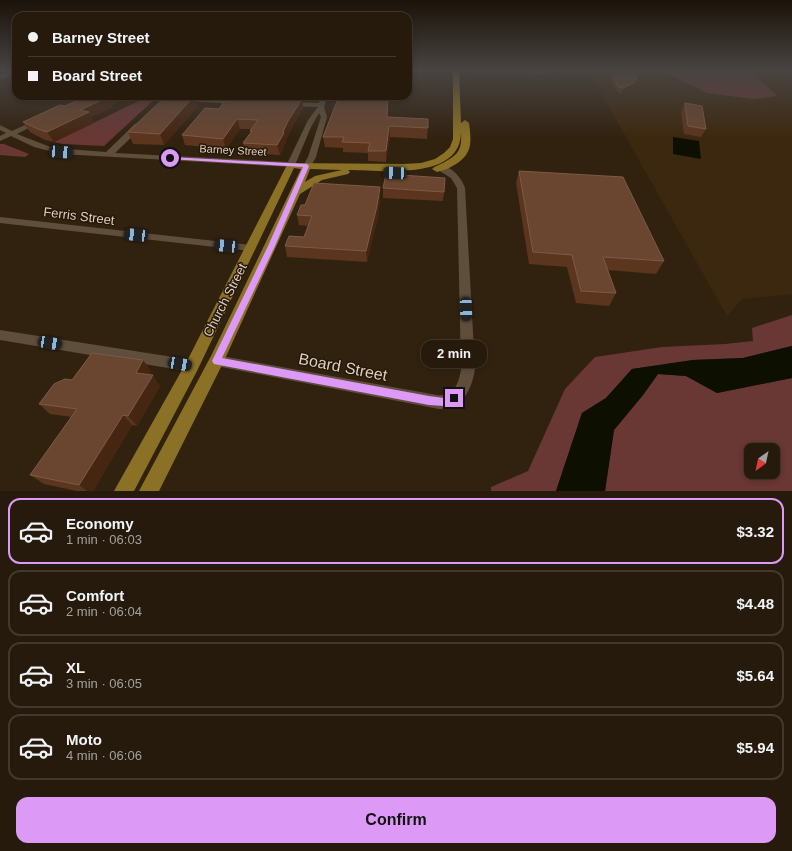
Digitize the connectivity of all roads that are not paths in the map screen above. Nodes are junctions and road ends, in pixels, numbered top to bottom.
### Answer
1 (456, 93) edge
2 (464, 93) edge
3 (197, 100) edge
4 (323, 100) edge
5 (242, 102) edge
6 (279, 104) edge
7 (321, 106) junction
8 (44, 119) edge
9 (145, 119) edge
10 (0, 127) edge
11 (11, 134) junction
12 (0, 138) edge
13 (108, 155) junction
14 (291, 164) junction
15 (437, 165) junction
16 (307, 166) junction
17 (295, 192) junction
18 (0, 220) edge
19 (251, 248) junction
20 (0, 335) edge
21 (216, 361) junction
22 (192, 366) junction
23 (124, 491) edge
24 (148, 491) edge

1 - 15 main road
2 - 15 main road
3 - 5 street
4 - 7 street, Church Street
6 - 7 street
7 - 14 street, Church Street
7 - 16 street, Church Street
8 - 11 street
9 - 13 street
10 - 11 street, Barney Street
11 - 12 street
11 - 13 street, Barney Street
13 - 14 street, Barney Street
14 - 16 main road, Barney Street
14 - 19 main road, Church Street
15 - 16 main road, Barney Street
15 - 17 main road
15 - 21 street, Board Street
16 - 17 main road, Church Street
17 - 21 main road, Church Street
18 - 19 street, Ferris Street
19 - 22 main road, Church Street
20 - 22 street
21 - 24 main road, Church Street
22 - 23 main road, Church Street

